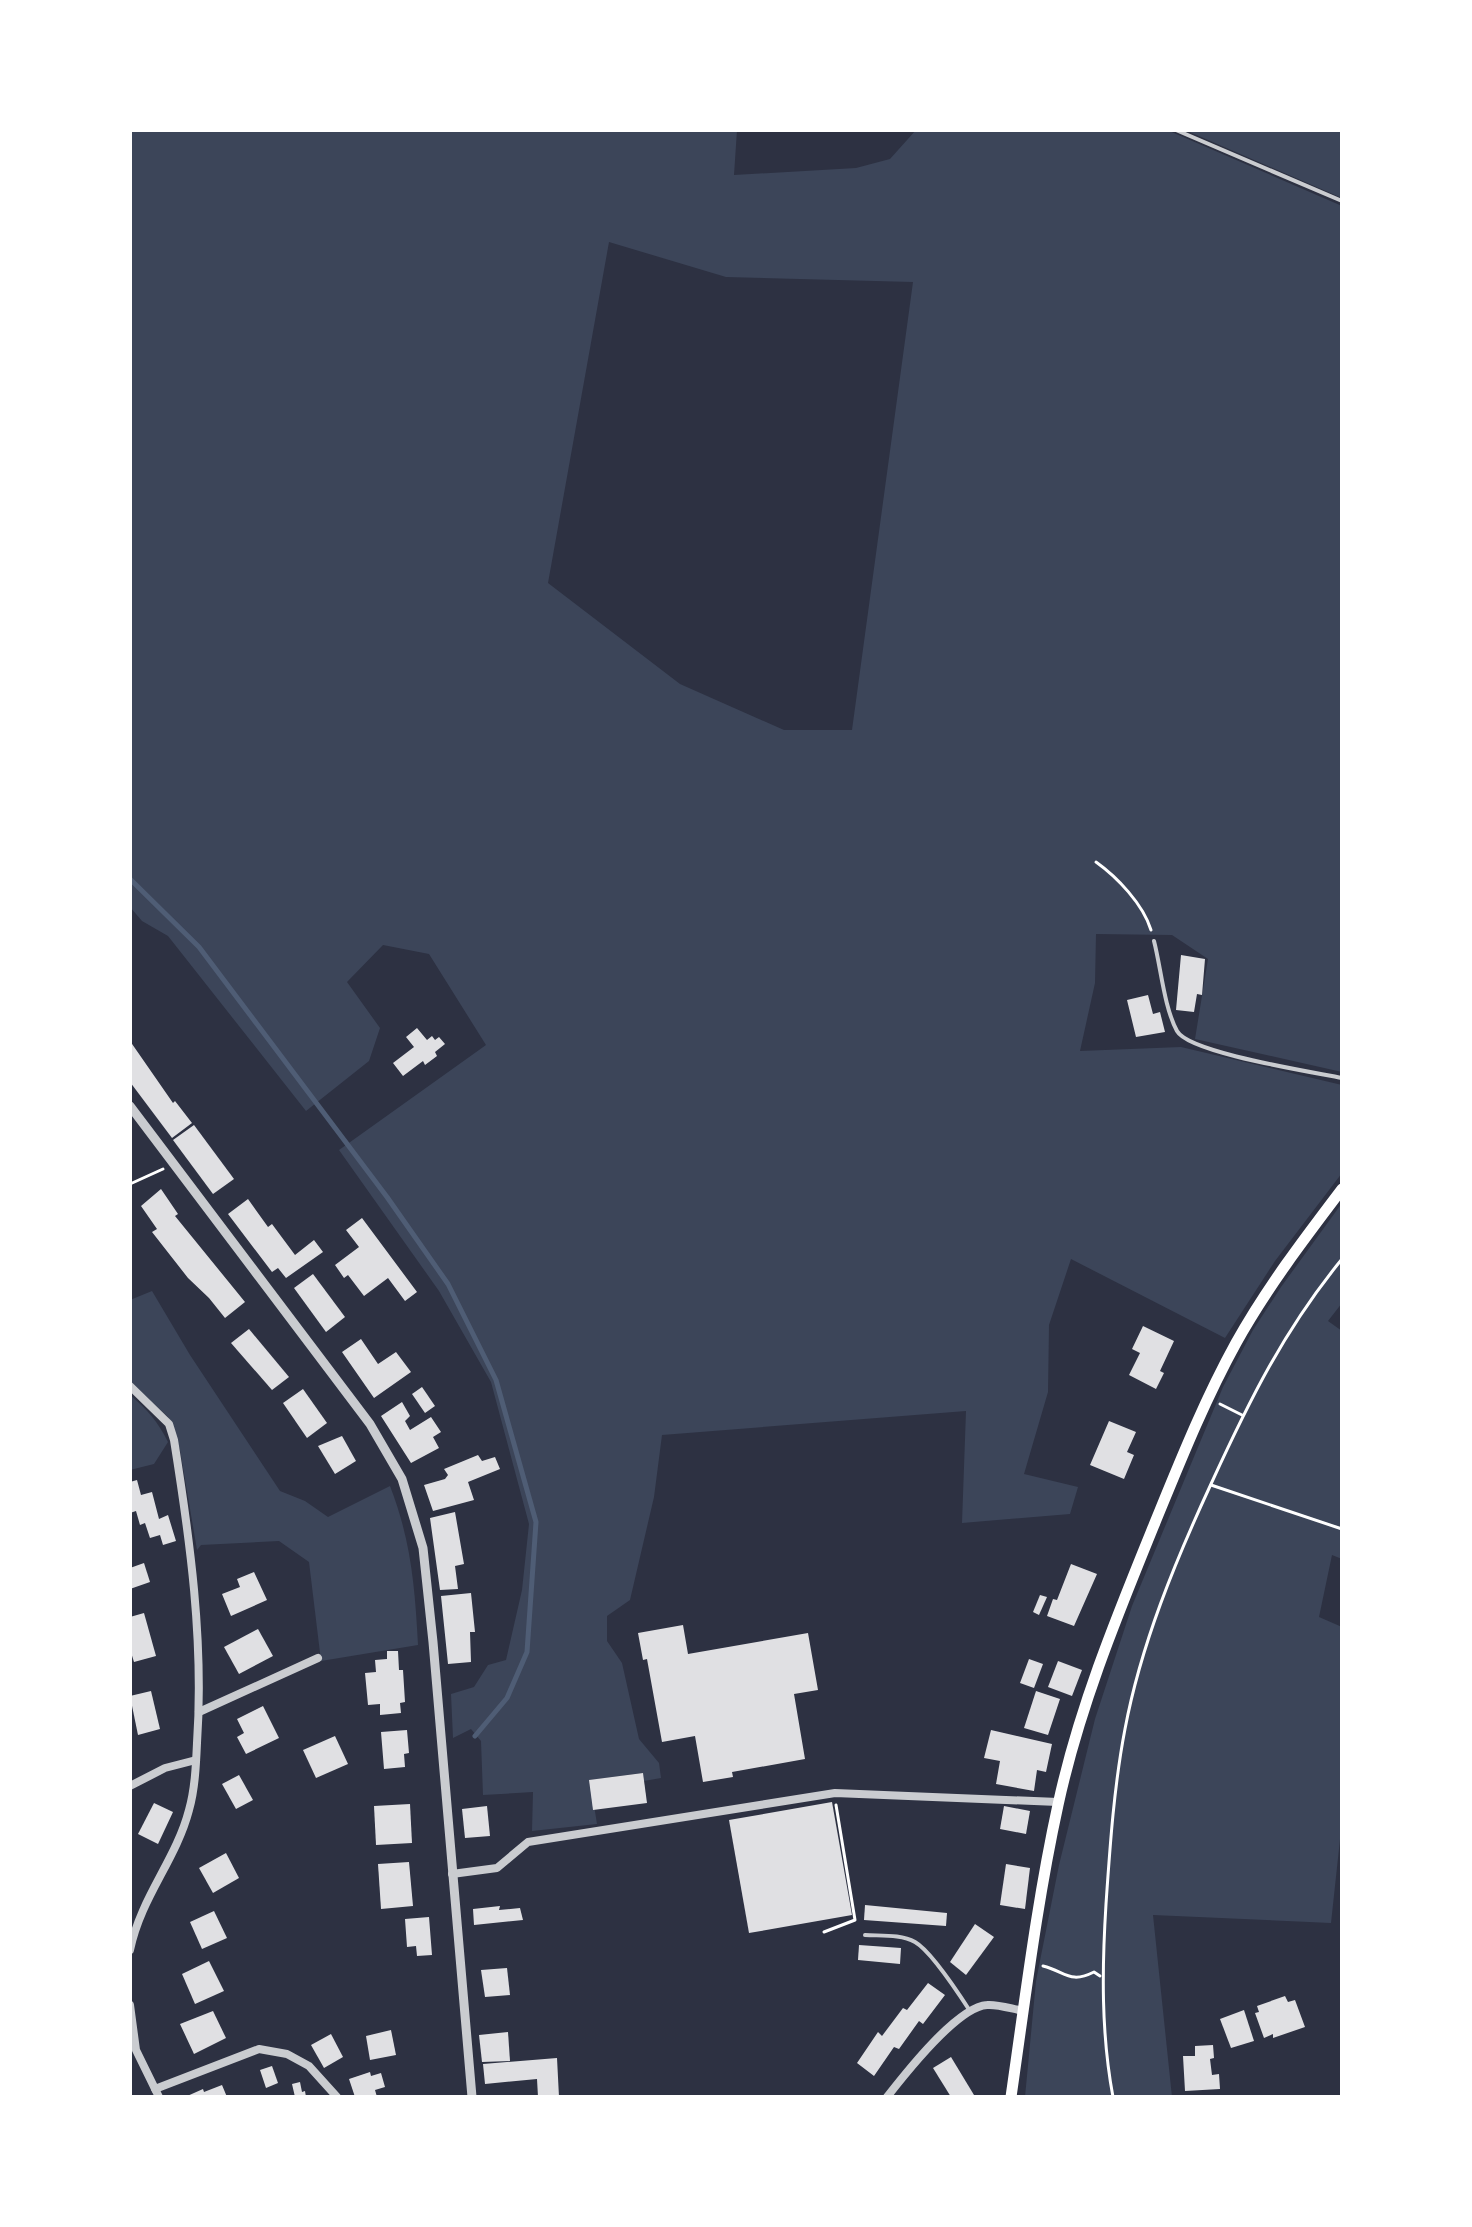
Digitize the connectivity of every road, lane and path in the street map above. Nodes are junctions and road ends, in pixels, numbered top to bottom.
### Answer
1 (1176, 130) edge
2 (1342, 201) edge
3 (1096, 862) dead end
4 (1154, 941) joint
5 (1342, 1078) edge
6 (130, 1106) edge
7 (174, 1164) junction
8 (130, 1184) edge
9 (1342, 1189) edge
10 (1342, 1259) edge
11 (130, 1386) edge
12 (1209, 1399) junction
13 (1242, 1415) junction
14 (1211, 1485) junction
15 (1342, 1529) edge
16 (318, 1658) dead end
17 (199, 1712) junction
18 (196, 1760) junction
19 (130, 1786) edge
20 (835, 1793) junction
21 (1058, 1802) junction
22 (452, 1874) junction
23 (824, 1932) dead end
24 (865, 1935) dead end
25 (130, 1950) edge
26 (1031, 1963) junction
27 (1102, 1978) junction
28 (130, 2005) edge
29 (970, 2011) junction
30 (1024, 2011) junction
31 (157, 2093) edge
32 (337, 2097) edge
33 (472, 2097) edge
34 (887, 2097) edge
35 (1011, 2097) edge
36 (1113, 2097) edge

1 - 2 lane
3 - 4 path
4 - 5 lane
6 - 7 street
7 - 8 path
7 - 22 street
9 - 12 main road
10 - 13 path
11 - 17 street
12 - 13 path
12 - 21 main road
13 - 14 path
14 - 15 path
14 - 27 path
16 - 17 street
17 - 18 street
18 - 19 street
18 - 25 street
20 - 21 street
20 - 22 street
20 - 23 path
21 - 26 main road
22 - 33 street
24 - 29 lane
26 - 27 path
26 - 30 main road
27 - 36 path
28 - 31 street
29 - 30 street
29 - 34 street
30 - 35 main road
31 - 32 street

